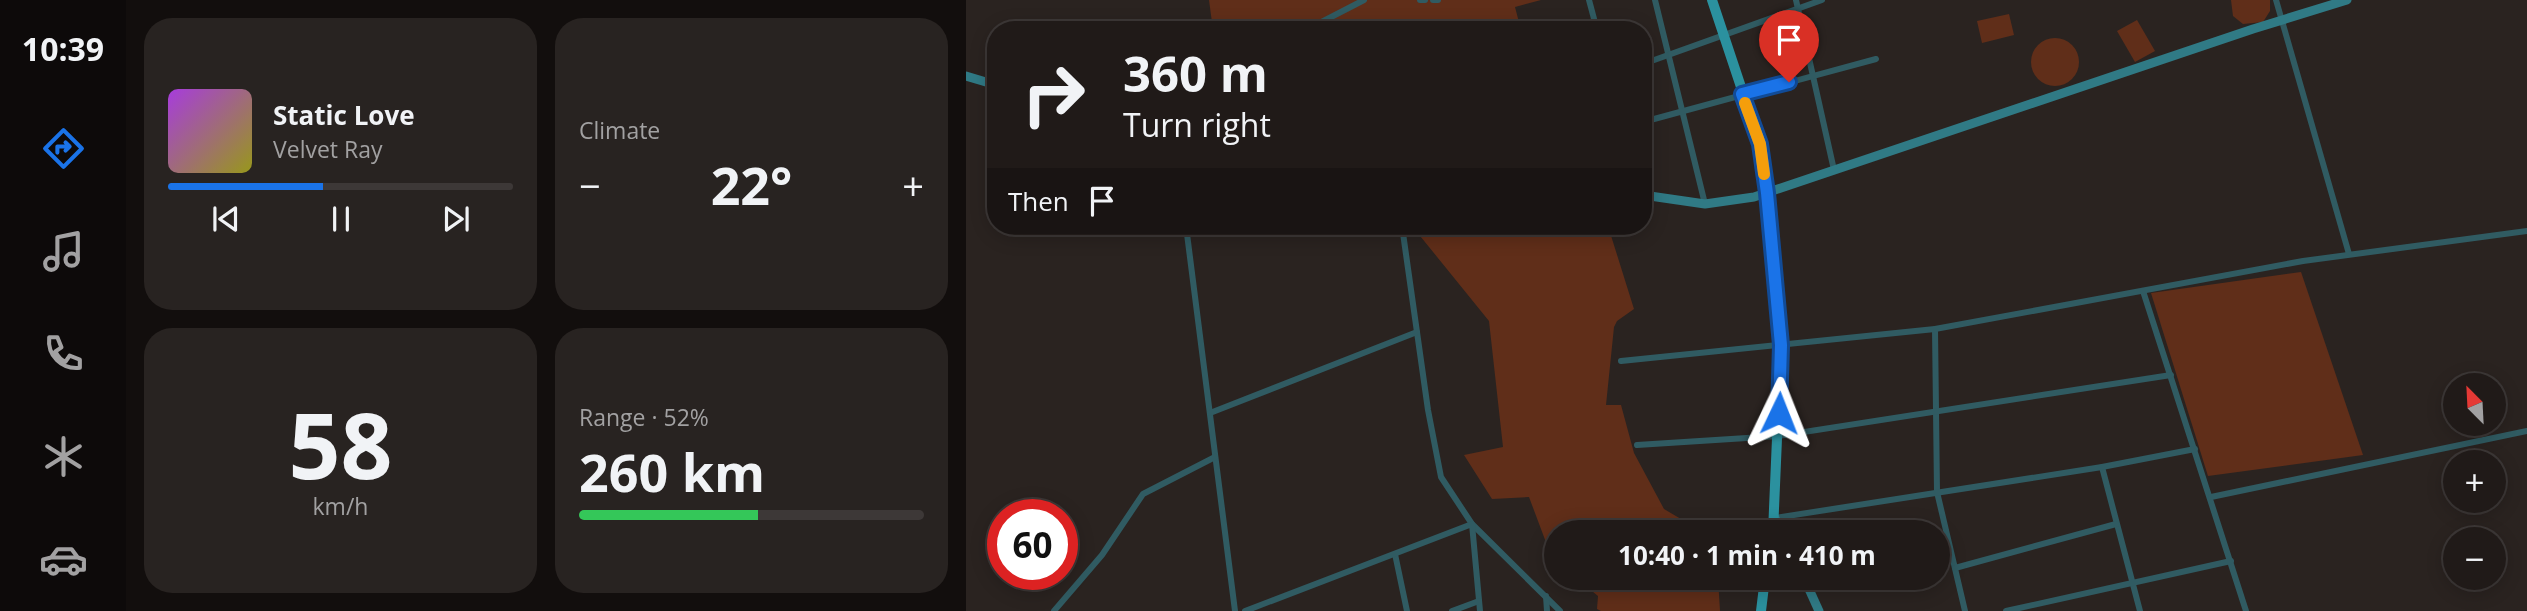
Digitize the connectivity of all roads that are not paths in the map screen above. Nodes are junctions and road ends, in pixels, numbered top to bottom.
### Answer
1 (1364, 0) edge
2 (1420, 0) edge
3 (1425, 0) edge
4 (1433, 0) edge
5 (1438, 0) edge
6 (1589, 0) edge
7 (1655, 0) edge
8 (1712, 0) edge
9 (1796, 0) edge
10 (1822, 0) edge
11 (2276, 0) edge
12 (2347, 0) edge
13 (1798, 8) junction
14 (1323, 21) edge
15 (1595, 21) edge
16 (2281, 21) junction
17 (1723, 35) junction
18 (1669, 55) junction
19 (1876, 59) dead end
20 (1652, 61) edge
21 (966, 76) edge
22 (1813, 76) junction
23 (987, 82) edge
24 (1742, 94) junction
25 (1682, 110) junction
26 (1652, 119) edge
27 (1834, 170) junction
28 (1767, 193) junction
29 (1652, 196) edge
30 (1705, 204) junction
31 (2527, 231) edge
32 (1187, 235) edge
33 (1403, 235) edge
34 (2349, 254) junction
35 (2143, 291) junction
36 (1935, 329) junction
37 (1417, 332) junction
38 (1781, 345) junction
39 (1621, 361) dead end
40 (2171, 375) junction
41 (1937, 411) junction
42 (1210, 413) junction
43 (2527, 431) edge
44 (1778, 436) junction
45 (1637, 445) dead end
46 (2195, 449) junction
47 (1215, 457) junction
48 (2102, 467) junction
49 (1937, 492) junction
50 (2211, 497) junction
51 (1775, 518) joint
52 (1472, 524) junction
53 (2116, 524) junction
54 (1395, 554) junction
55 (2231, 561) junction
56 (1955, 568) junction
57 (2131, 584) junction
58 (1764, 590) edge
59 (1809, 590) edge
60 (1546, 596) junction
61 (1479, 601) junction
62 (1054, 611) edge
63 (1235, 611) edge
64 (1245, 611) edge
65 (1407, 611) edge
66 (1452, 611) edge
67 (1480, 611) edge
68 (1547, 611) edge
69 (1560, 611) edge
70 (1761, 611) edge
71 (1819, 611) edge
72 (1965, 611) edge
73 (2006, 611) edge
74 (2140, 611) edge
75 (2246, 611) edge

1 - 14 street
2 - 3 street
4 - 5 street
6 - 15 street
7 - 18 street
8 - 17 main road
9 - 13 street
10 - 13 street
11 - 16 street
12 - 16 street
13 - 17 street
13 - 22 street
16 - 27 street
16 - 34 street
17 - 18 street
17 - 24 main road
18 - 20 street
18 - 25 street
19 - 22 street
21 - 23 street
22 - 24 street
22 - 27 street
24 - 25 street
24 - 28 main road
25 - 26 street
25 - 30 street
27 - 28 street
28 - 30 street
28 - 38 main road
29 - 30 street
31 - 34 street
32 - 42 street
33 - 37 street
34 - 35 street
35 - 36 street
35 - 40 street
36 - 38 street
36 - 41 street
37 - 42 street
37 - 52 street
38 - 39 street
38 - 44 main road
40 - 41 street
40 - 46 street
41 - 44 street
41 - 49 street
42 - 47 street
43 - 50 street
44 - 45 street
44 - 51 main road
46 - 48 street
46 - 50 street
47 - 62 street
47 - 63 street
48 - 49 street
48 - 53 street
49 - 51 street
49 - 56 street
50 - 55 street
52 - 54 street
52 - 60 street
52 - 61 street
53 - 56 street
53 - 57 street
54 - 64 street
54 - 65 street
55 - 57 street
55 - 75 street
56 - 72 street
57 - 73 street
57 - 74 street
58 - 70 main road
59 - 71 street
60 - 68 street
60 - 69 street
61 - 66 street
61 - 67 street

